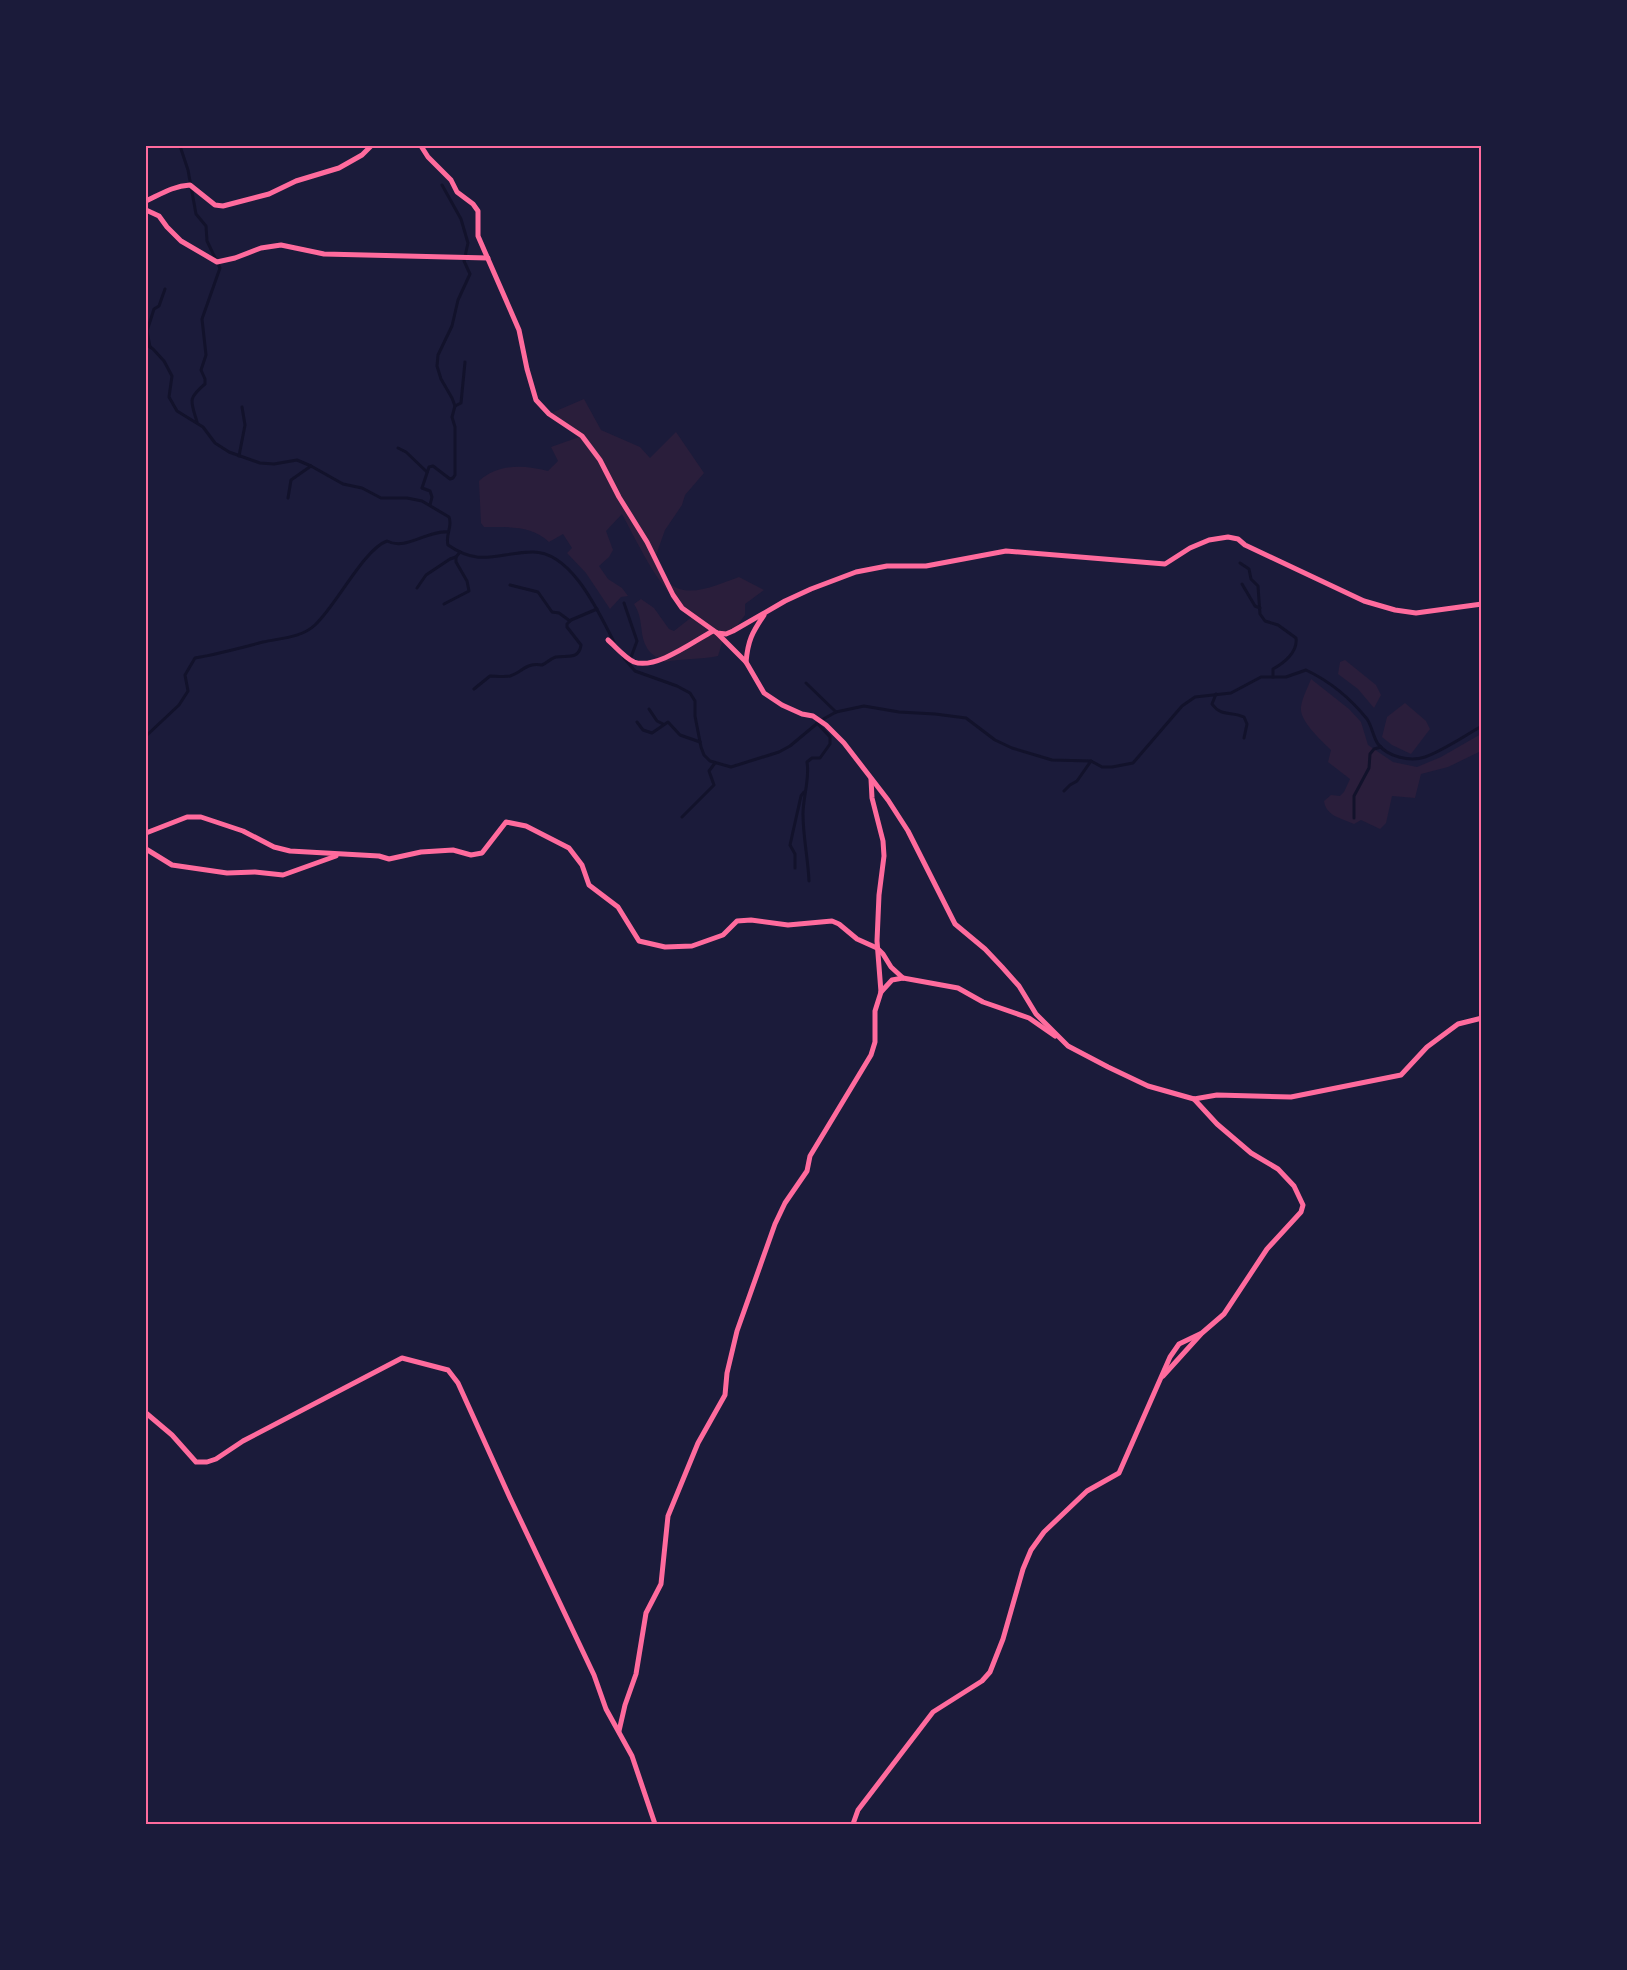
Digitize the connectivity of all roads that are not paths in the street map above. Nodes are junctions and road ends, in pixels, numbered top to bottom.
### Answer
1 (371, 146) edge
2 (421, 146) edge
3 (146, 201) edge
4 (146, 210) edge
5 (488, 258) junction
6 (1482, 604) edge
7 (767, 612) junction
8 (715, 632) junction
9 (608, 640) dead end
10 (746, 662) junction
11 (871, 778) junction
12 (146, 833) edge
13 (146, 849) edge
14 (340, 855) junction
15 (877, 948) junction
16 (903, 978) junction
17 (881, 992) junction
18 (1482, 1018) edge
19 (1068, 1046) junction
20 (1194, 1099) junction
21 (1202, 1333) junction
22 (1161, 1378) junction
23 (146, 1413) edge
24 (619, 1731) junction
25 (656, 1824) edge
26 (853, 1824) edge

1 - 3 street
2 - 5 street
4 - 5 street
5 - 8 street
6 - 7 street
7 - 8 street
7 - 10 street
8 - 9 street
8 - 10 street
10 - 11 street
11 - 15 street
11 - 19 street
12 - 14 street
13 - 14 street
14 - 15 street
15 - 16 street
15 - 17 street
16 - 17 street
16 - 19 street
17 - 24 street
18 - 20 street
19 - 20 street
20 - 21 street
21 - 22 street
21 - 22 street
22 - 26 street
23 - 24 street
24 - 25 street

